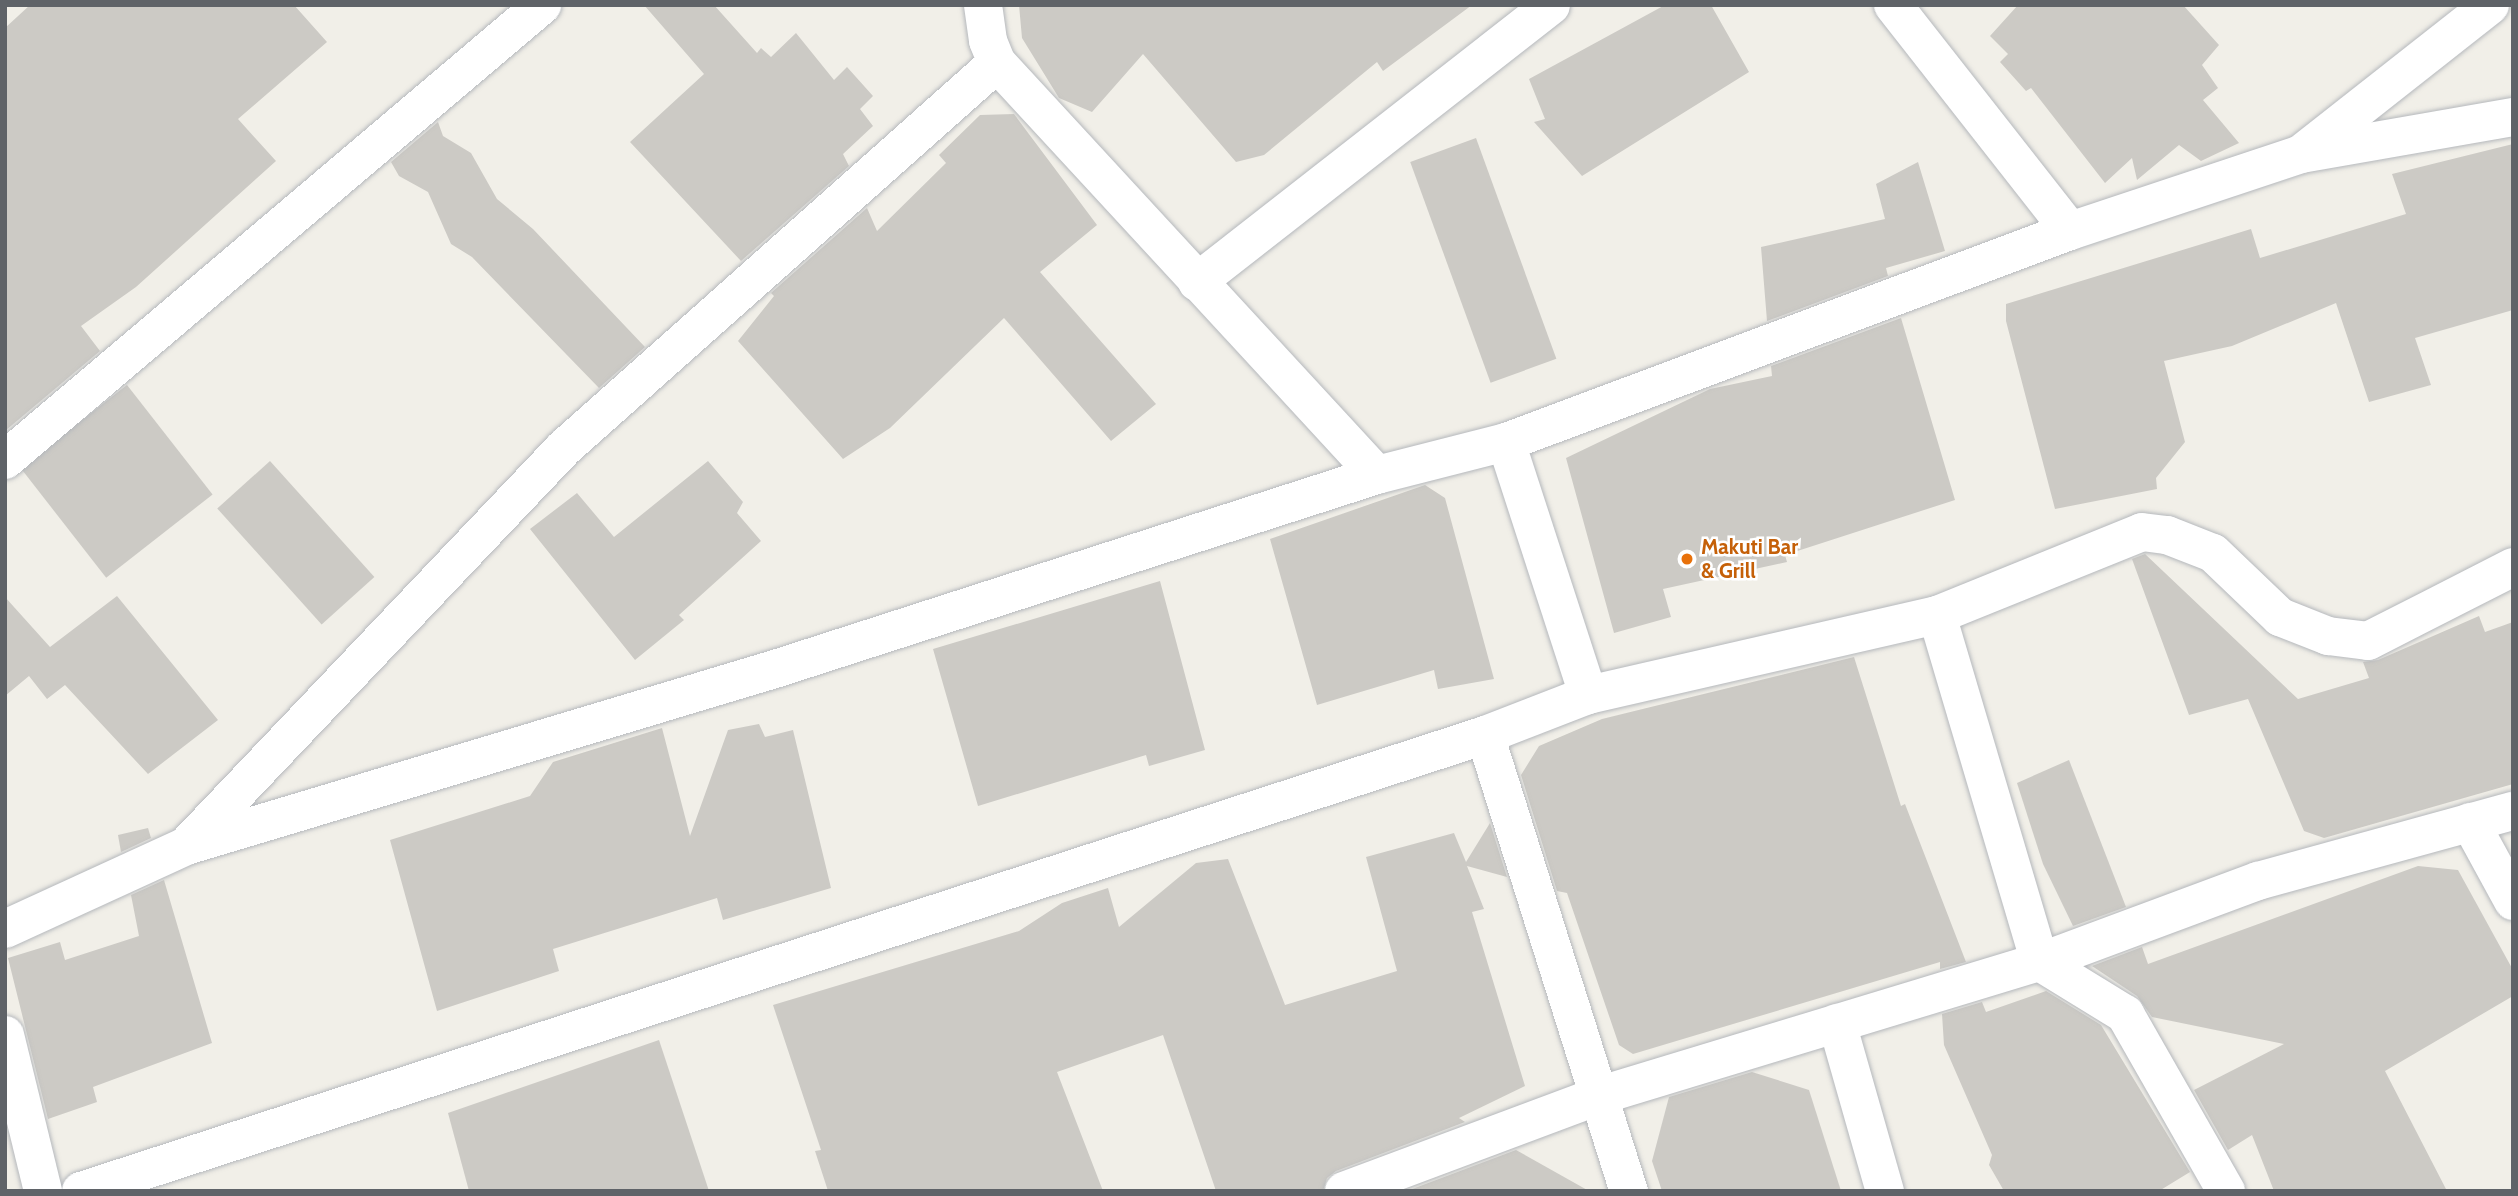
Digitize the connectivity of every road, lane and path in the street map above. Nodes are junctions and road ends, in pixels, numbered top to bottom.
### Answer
1 (542, 5) edge
2 (983, 5) edge
3 (1551, 5) edge
4 (1893, 5) edge
5 (2490, 5) edge
6 (997, 63) junction
7 (2513, 117) edge
8 (2301, 154) junction
9 (2070, 231) junction
10 (1198, 282) junction
11 (1506, 442) junction
12 (5, 460) edge
13 (1377, 475) junction
14 (2513, 567) edge
15 (1937, 615) junction
16 (1588, 695) junction
17 (1485, 735) junction
18 (2513, 811) edge
19 (2470, 822) junction
20 (186, 846) junction
21 (2513, 901) edge
22 (5, 929) edge
23 (2040, 962) junction
24 (1837, 1023) junction
25 (5, 1035) edge
26 (1598, 1096) junction
27 (43, 1191) edge
28 (81, 1191) edge
29 (1344, 1191) edge
30 (1629, 1191) edge
31 (1885, 1191) edge
32 (2226, 1191) edge

1 - 12 street
2 - 6 street
3 - 10 street
4 - 9 street
5 - 8 street
6 - 10 street
6 - 20 street
7 - 8 street
8 - 9 street
9 - 11 street
10 - 13 street
11 - 13 street
11 - 16 street
13 - 20 street
14 - 15 street
15 - 16 street
15 - 23 street
16 - 17 street
17 - 26 street
17 - 28 street
18 - 19 street
19 - 21 street
19 - 23 street
20 - 22 street
23 - 24 street
23 - 32 street
24 - 26 street
24 - 31 street
25 - 27 street
26 - 29 street
26 - 30 street

